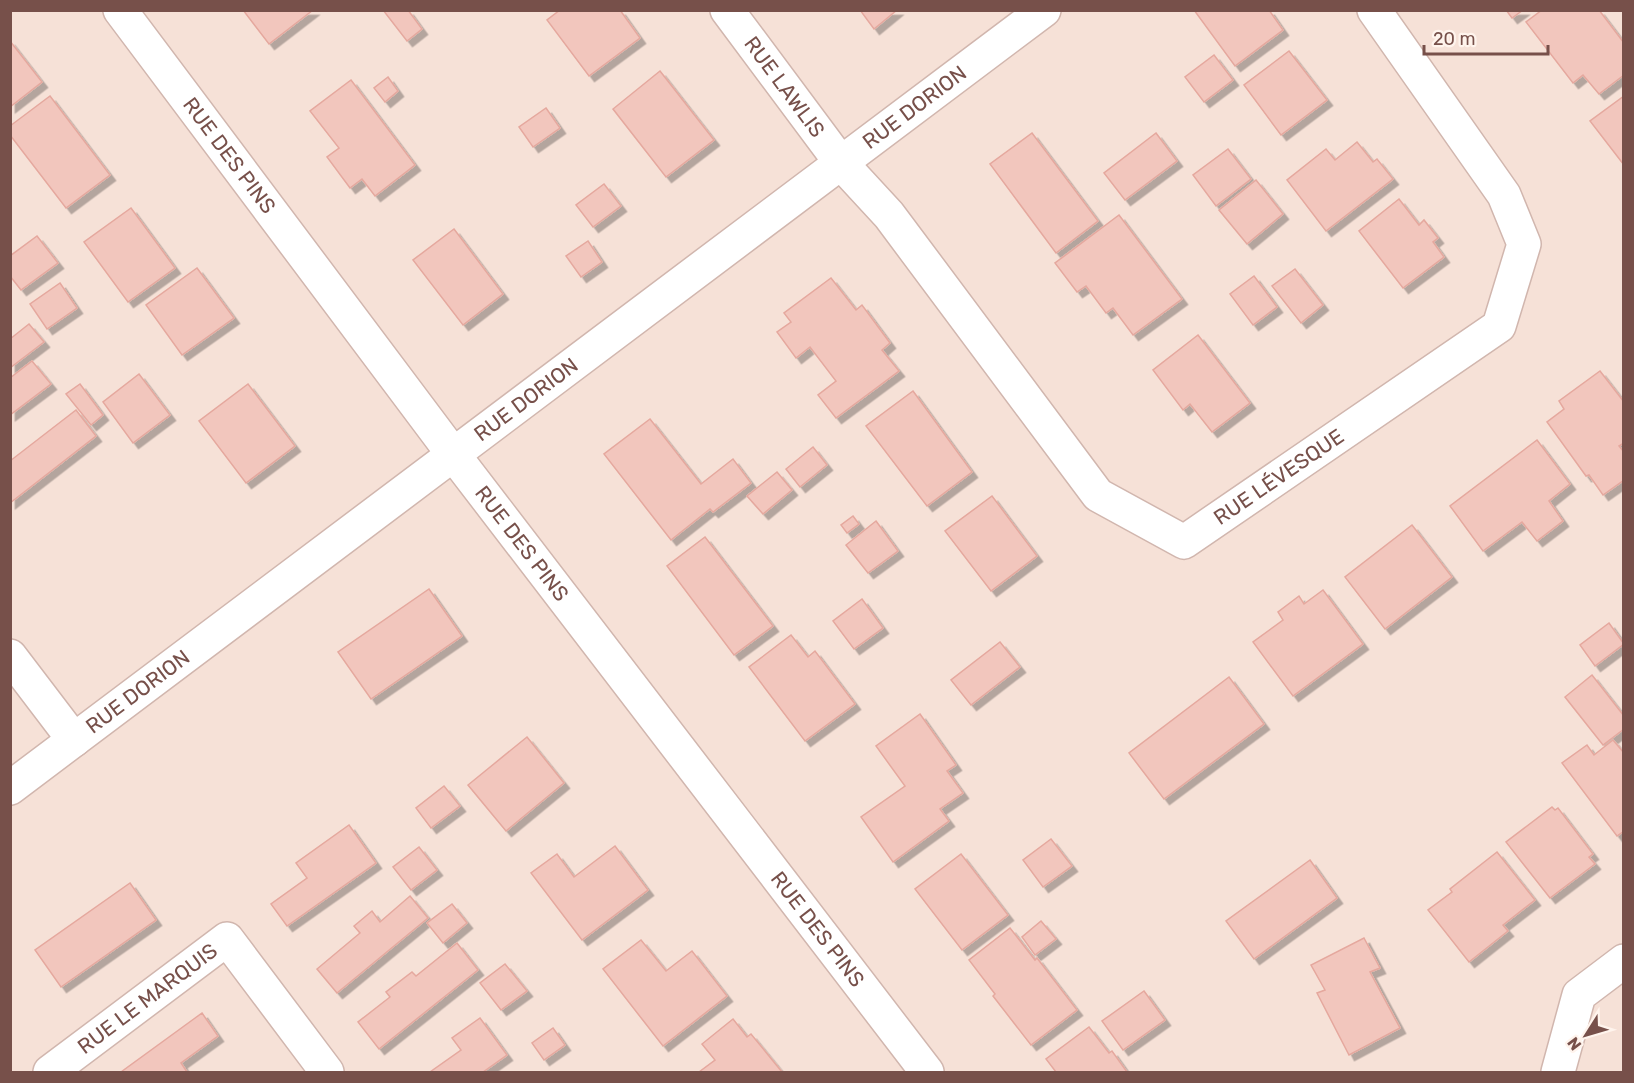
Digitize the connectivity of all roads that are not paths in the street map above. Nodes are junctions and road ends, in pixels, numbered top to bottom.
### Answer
1 (120, 10) edge
2 (728, 10) edge
3 (1044, 10) edge
4 (1374, 10) edge
5 (841, 163) junction
6 (453, 454) junction
7 (10, 656) edge
8 (74, 740) junction
9 (10, 788) edge
10 (1623, 961) edge
11 (50, 1072) edge
12 (327, 1072) edge
13 (927, 1072) edge
14 (1558, 1072) edge

1 - 6 street, RUE DES PINS
2 - 5 street, RUE LAWLIS
3 - 5 street, RUE DORION
4 - 5 street, RUE LÉVESQUE
5 - 6 street, RUE DORION
6 - 8 street, RUE DORION
6 - 13 street, RUE DES PINS
7 - 8 street
8 - 9 street, RUE DORION
10 - 14 street
11 - 12 street, RUE LE MARQUIS

